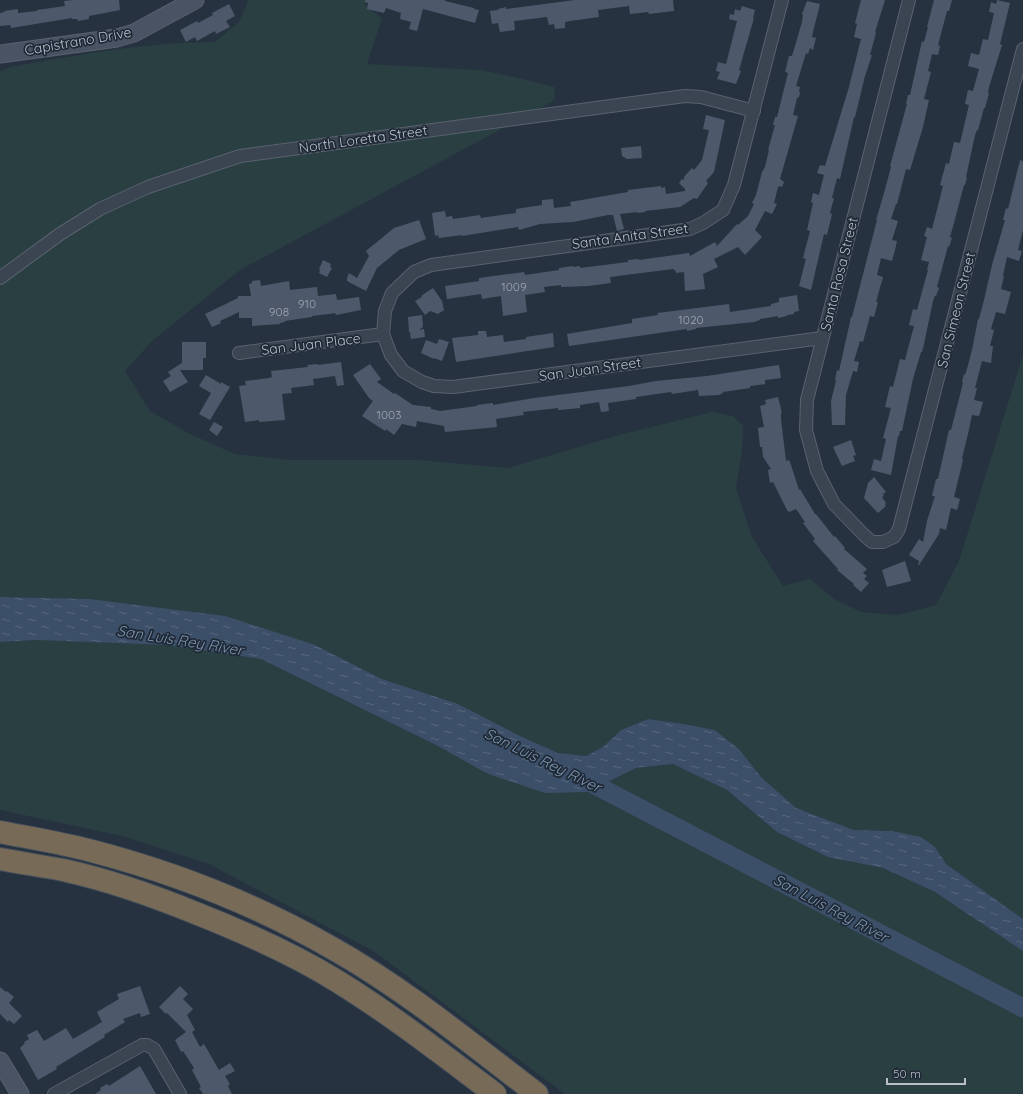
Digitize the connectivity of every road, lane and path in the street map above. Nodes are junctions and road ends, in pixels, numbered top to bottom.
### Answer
1 (195, 0) edge
2 (782, 0) edge
3 (909, 0) edge
4 (1023, 49) edge
5 (0, 54) edge
6 (754, 111) junction
7 (0, 278) edge
8 (383, 334) junction
9 (822, 338) junction
10 (238, 353) dead end
11 (864, 535) joint
12 (0, 832) edge
13 (0, 859) edge
14 (0, 1061) edge
15 (20, 1094) edge
16 (54, 1094) edge
17 (180, 1094) edge
18 (495, 1094) edge
19 (537, 1094) edge

1 - 5 street, Capistrano Drive
2 - 6 street, Santa Anita Street
3 - 9 street, Santa Rosa Street
4 - 11 street, San Simeon Street
6 - 7 street, North Loretta Street
6 - 8 street, Santa Anita Street
8 - 9 street, San Juan Street
8 - 10 street, San Juan Place
9 - 11 street, Santa Rosa Street
12 - 19 highway
13 - 18 highway
14 - 15 street
16 - 17 street

